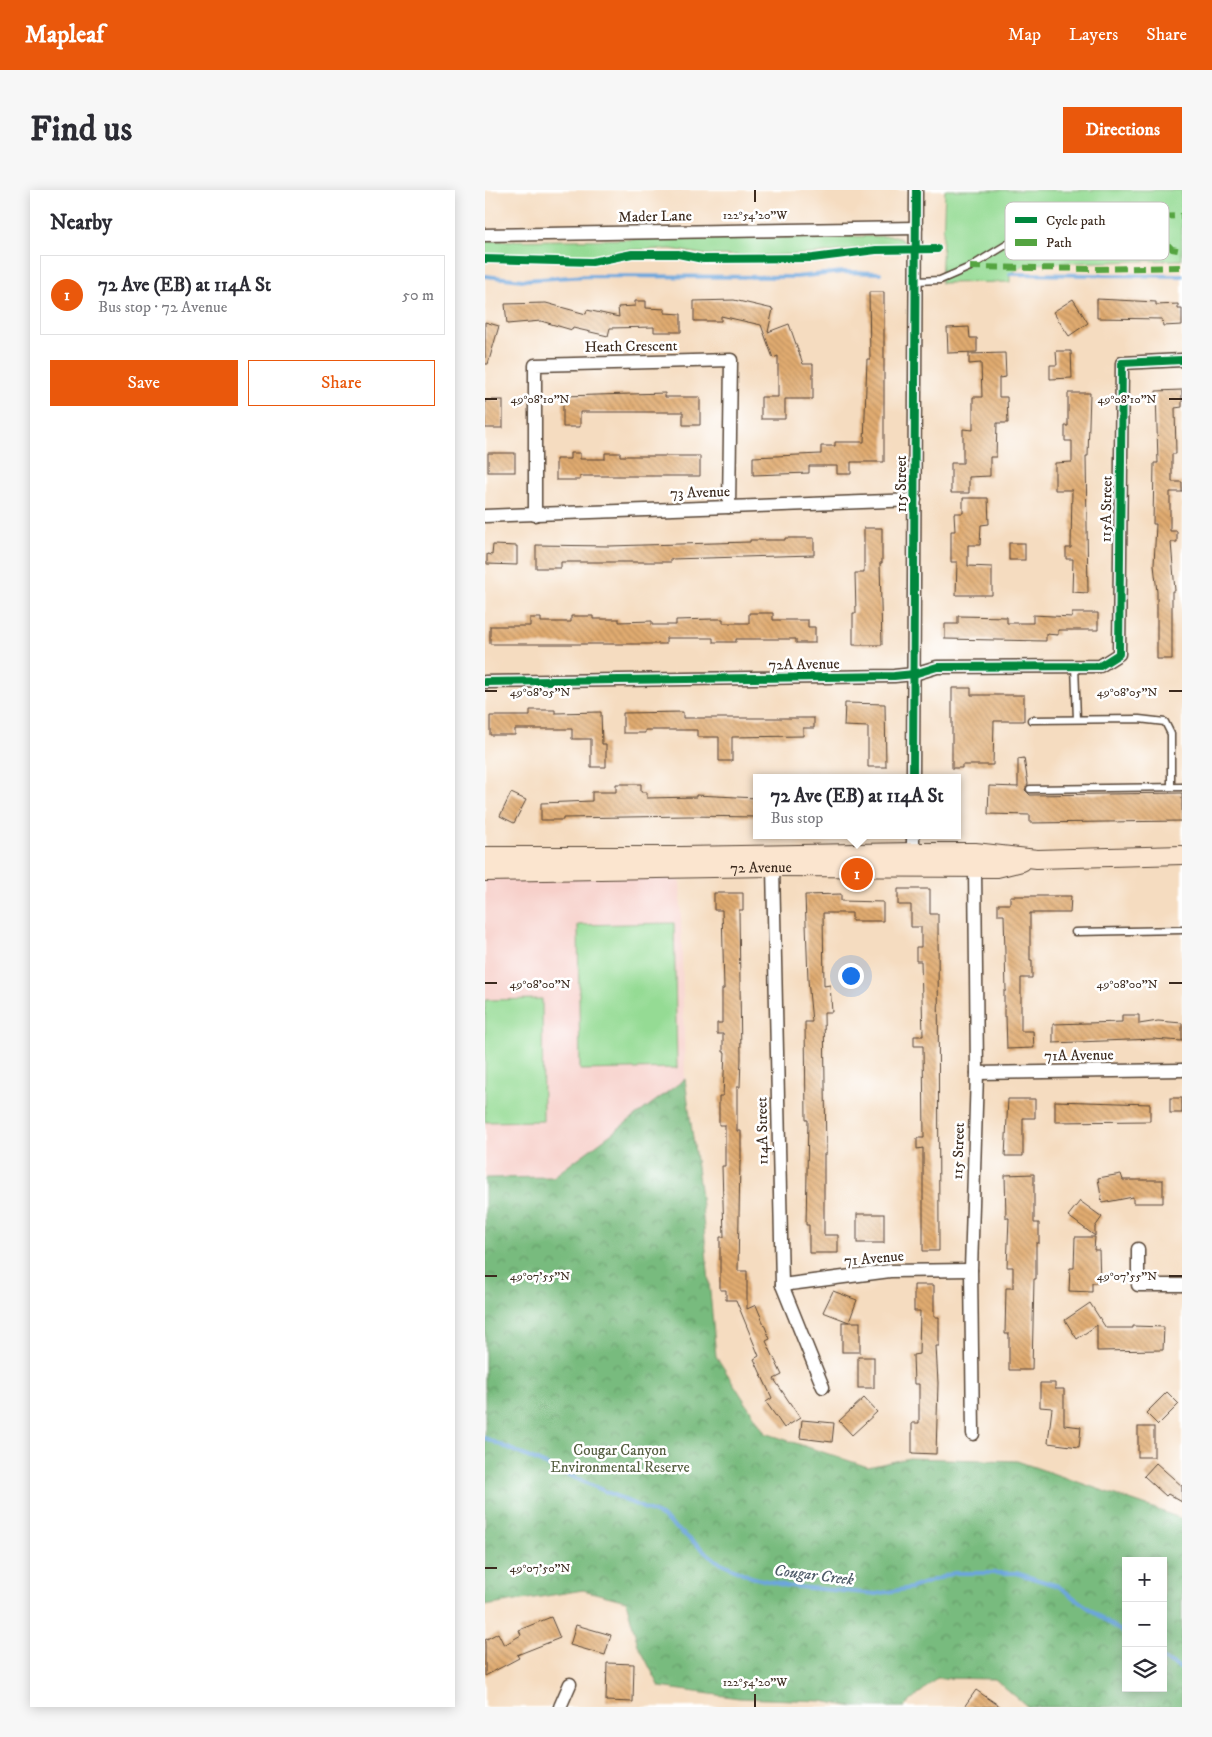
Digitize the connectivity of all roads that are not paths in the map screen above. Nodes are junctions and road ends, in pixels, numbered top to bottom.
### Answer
1 (916, 190) edge
2 (916, 228) junction
3 (485, 235) edge
4 (1005, 246) edge
5 (916, 281) junction
6 (1182, 360) edge
7 (915, 500) junction
8 (729, 507) junction
9 (535, 515) junction
10 (485, 516) edge
11 (1119, 654) joint
12 (1075, 666) junction
13 (914, 674) junction
14 (485, 682) edge
15 (1031, 720) dead end
16 (1077, 720) junction
17 (913, 774) edge
18 (1171, 787) junction
19 (1182, 787) edge
20 (1030, 789) dead end
21 (913, 843) edge
22 (1182, 855) edge
23 (485, 856) edge
24 (1037, 859) junction
25 (773, 867) junction
26 (885, 868) junction
27 (975, 868) junction
28 (485, 872) edge
29 (1182, 930) edge
30 (1075, 932) dead end
31 (1182, 1070) edge
32 (977, 1073) junction
33 (1139, 1249) dead end
34 (971, 1270) junction
35 (782, 1285) junction
36 (1182, 1285) edge
37 (823, 1387) dead end
38 (973, 1434) dead end
39 (570, 1684) dead end
40 (560, 1707) edge

1 - 2 street, 115 Street
2 - 3 street, Mader Lane
2 - 5 street, 115 Street
4 - 5 lane
5 - 7 street, 115 Street
6 - 11 street, 115A Street
7 - 8 street, 73 Avenue
7 - 13 street, 115 Street
8 - 9 street, 73 Avenue
8 - 9 street, Heath Crescent
9 - 10 street, 73 Avenue
11 - 12 street, 72A Avenue
12 - 13 street, 72A Avenue
12 - 16 lane
13 - 14 street, 72A Avenue
13 - 17 street, 115 Street
15 - 16 lane
16 - 18 lane
18 - 19 lane
18 - 20 lane
21 - 23 main road, 72 Avenue
21 - 24 main road, 72 Avenue
21 - 26 street
22 - 24 main road, 72 Avenue
24 - 27 main road, 72 Avenue
25 - 26 main road, 72 Avenue
25 - 28 main road, 72 Avenue
25 - 35 street, 114A Street
26 - 27 main road, 72 Avenue
27 - 32 street, 115 Street
29 - 30 lane
31 - 32 street, 71A Avenue
32 - 34 street, 115 Street
33 - 36 street
34 - 35 street, 71 Avenue
34 - 38 street, 115 Street
35 - 37 street, 114A Street
39 - 40 street

